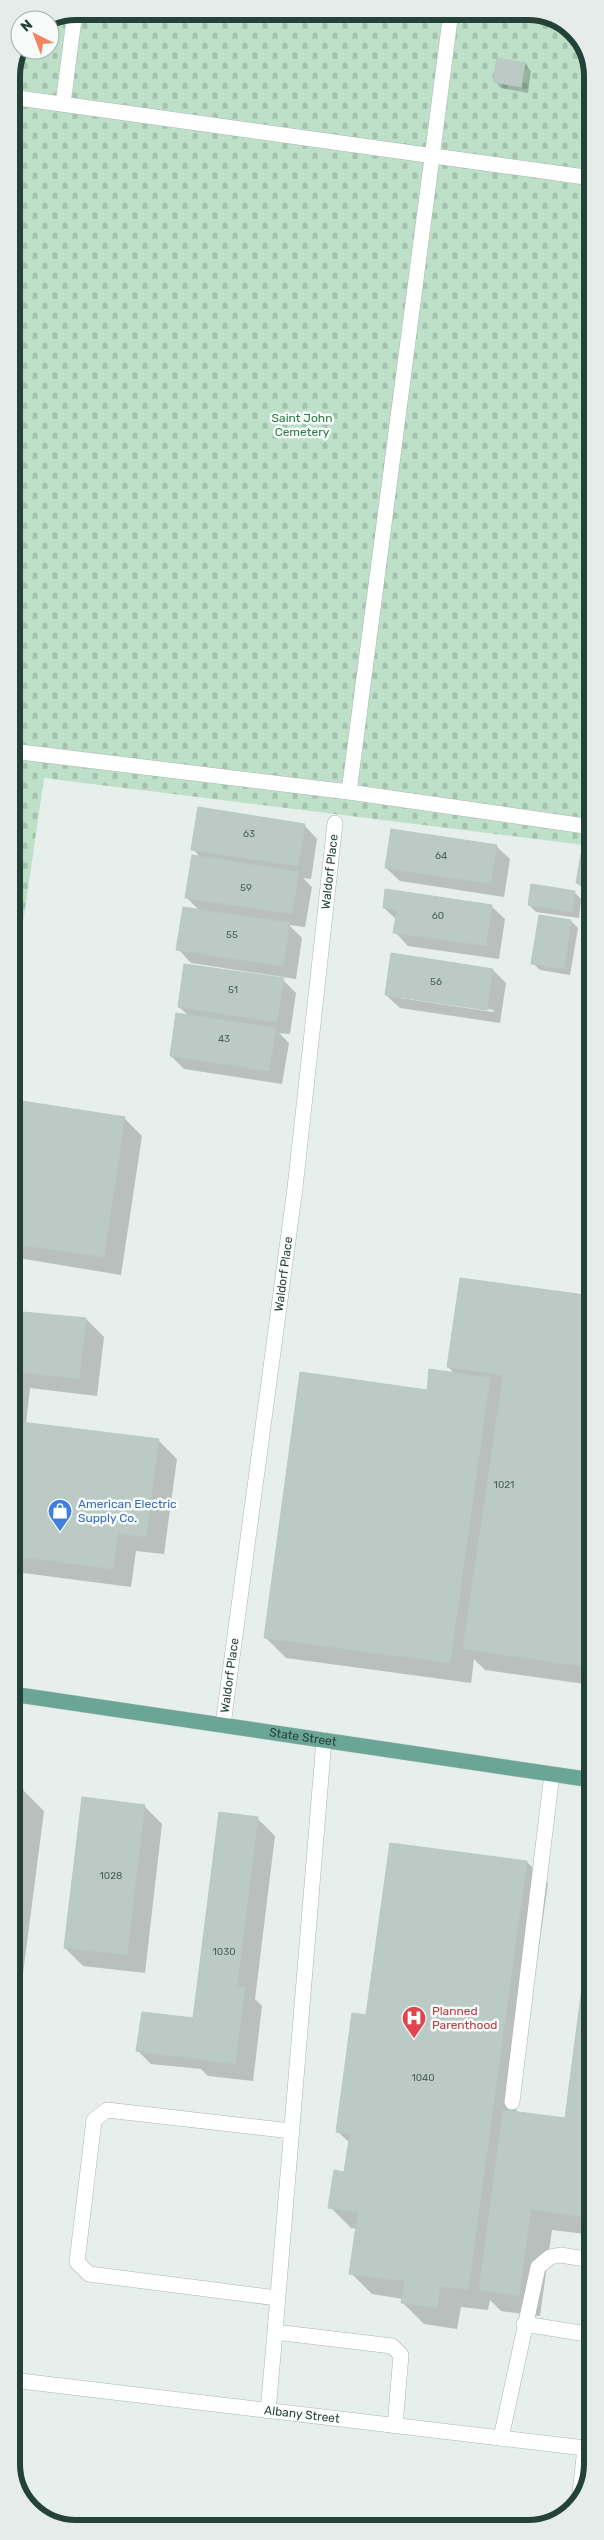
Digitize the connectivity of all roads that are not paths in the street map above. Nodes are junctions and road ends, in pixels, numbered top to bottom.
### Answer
1 (74, 20) edge
2 (449, 20) edge
3 (20, 98) edge
4 (63, 104) junction
5 (431, 156) junction
6 (584, 177) edge
7 (20, 752) edge
8 (349, 792) junction
9 (335, 823) dead end
10 (584, 826) edge
11 (20, 1695) edge
12 (223, 1725) junction
13 (324, 1740) junction
14 (552, 1774) junction
15 (584, 1779) edge
16 (512, 2102) dead end
17 (292, 2131) junction
18 (584, 2259) edge
19 (277, 2298) junction
20 (524, 2324) junction
21 (275, 2332) junction
22 (584, 2334) edge
23 (20, 2381) edge
24 (268, 2411) junction
25 (395, 2426) junction
26 (501, 2438) junction
27 (584, 2448) edge

1 - 4 street
2 - 5 street
3 - 4 street
4 - 5 street
5 - 6 street
5 - 8 street
7 - 8 street
8 - 10 street
9 - 12 street, Waldorf Place
11 - 12 main road, State Street
12 - 13 main road, State Street
13 - 14 main road, State Street
13 - 17 street
14 - 15 main road, State Street
14 - 16 street
17 - 19 street
17 - 19 street
18 - 20 street
19 - 21 street
20 - 22 street
20 - 26 street
21 - 24 street
21 - 25 street
23 - 24 street, Albany Street
24 - 25 street, Albany Street
25 - 26 street, Albany Street
26 - 27 street, Albany Street

